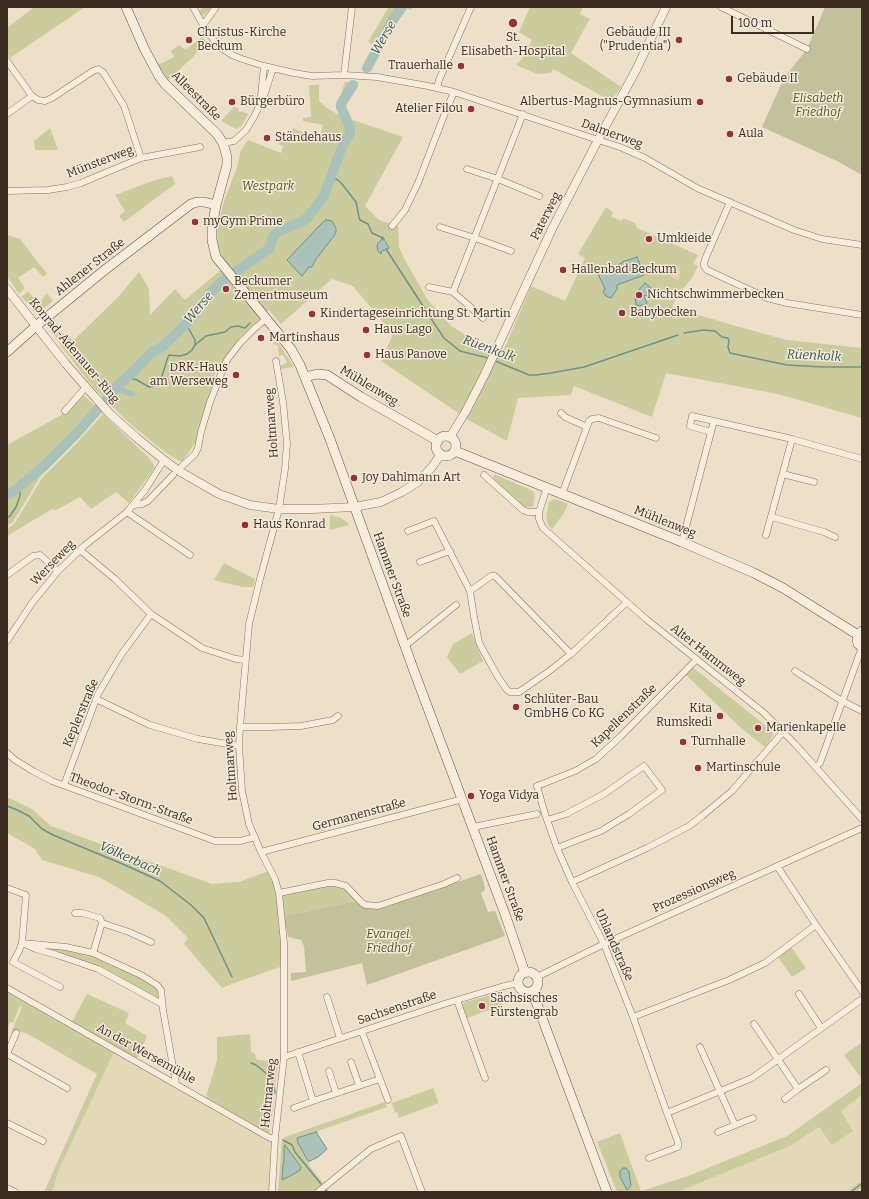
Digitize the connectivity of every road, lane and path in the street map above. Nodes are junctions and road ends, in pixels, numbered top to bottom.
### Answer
1 (126, 7) edge
2 (193, 7) edge
3 (216, 7) edge
4 (352, 7) edge
5 (471, 7) edge
6 (666, 7) edge
7 (721, 7) edge
8 (203, 25) junction
9 (807, 49) dead end
10 (7, 61) edge
11 (264, 66) junction
12 (273, 68) junction
13 (344, 75) junction
14 (437, 88) junction
15 (454, 92) junction
16 (32, 96) junction
17 (260, 105) junction
18 (7, 114) edge
19 (523, 114) junction
20 (598, 140) junction
21 (223, 143) junction
22 (200, 147) dead end
23 (141, 158) junction
24 (468, 168) dead end
25 (498, 179) junction
26 (7, 191) edge
27 (539, 196) dead end
28 (730, 202) junction
29 (216, 205) junction
30 (392, 226) dead end
31 (440, 227) dead end
32 (474, 238) junction
33 (862, 245) edge
34 (510, 251) dead end
35 (429, 287) dead end
36 (7, 289) edge
37 (453, 292) junction
38 (862, 315) edge
39 (483, 318) dead end
40 (266, 319) junction
41 (36, 326) junction
42 (7, 352) edge
43 (276, 360) dead end
44 (305, 376) junction
45 (86, 387) junction
46 (65, 411) dead end
47 (561, 413) dead end
48 (714, 421) junction
49 (587, 427) junction
50 (711, 432) junction
51 (450, 437) junction
52 (656, 438) dead end
53 (792, 439) junction
54 (438, 441) junction
55 (454, 451) junction
56 (442, 454) junction
57 (862, 459) edge
58 (164, 460) junction
59 (182, 466) dead end
60 (783, 474) junction
61 (173, 475) dead end
62 (484, 475) dead end
63 (814, 482) dead end
64 (547, 487) junction
65 (562, 494) junction
66 (134, 504) junction
67 (354, 507) junction
68 (279, 509) junction
69 (127, 512) junction
70 (539, 512) junction
71 (772, 517) junction
72 (408, 531) dead end
73 (766, 535) dead end
74 (835, 537) dead end
75 (682, 542) junction
76 (80, 550) junction
77 (450, 552) junction
78 (190, 556) dead end
79 (420, 562) dead end
80 (58, 571) junction
81 (7, 575) edge
82 (470, 591) junction
83 (626, 603) junction
84 (456, 605) dead end
85 (151, 614) junction
86 (860, 633) edge
87 (7, 641) edge
88 (405, 646) junction
89 (862, 647) edge
90 (571, 654) junction
91 (246, 660) junction
92 (696, 660) junction
93 (795, 671) dead end
94 (96, 699) junction
95 (842, 701) junction
96 (862, 711) edge
97 (338, 716) dead end
98 (240, 726) junction
99 (783, 732) junction
100 (239, 746) junction
101 (7, 754) edge
102 (816, 767) junction
103 (64, 785) junction
104 (537, 786) joint
105 (462, 799) junction
106 (537, 814) dead end
107 (862, 819) edge
108 (547, 820) junction
109 (473, 827) junction
110 (862, 828) edge
111 (255, 837) junction
112 (557, 848) junction
113 (260, 852) junction
114 (777, 866) junction
115 (457, 878) dead end
116 (572, 882) junction
117 (7, 888) edge
118 (279, 893) junction
119 (75, 914) dead end
120 (102, 923) junction
121 (816, 925) junction
122 (151, 942) dead end
123 (22, 943) junction
124 (604, 944) junction
125 (93, 953) junction
126 (525, 973) junction
127 (537, 977) junction
128 (519, 983) junction
129 (60, 987) dead end
130 (7, 988) edge
131 (532, 991) junction
132 (862, 991) edge
133 (799, 994) dead end
134 (327, 997) dead end
135 (862, 999) edge
136 (457, 1000) junction
137 (162, 1004) junction
138 (633, 1017) junction
139 (754, 1024) dead end
140 (821, 1028) junction
141 (362, 1032) junction
142 (16, 1033) dead end
143 (340, 1038) junction
144 (700, 1047) dead end
145 (298, 1052) junction
146 (7, 1054) edge
147 (284, 1057) junction
148 (779, 1059) junction
149 (351, 1062) dead end
150 (826, 1070) dead end
151 (329, 1071) dead end
152 (485, 1078) dead end
153 (380, 1079) junction
154 (176, 1084) junction
155 (359, 1086) junction
156 (67, 1088) dead end
157 (798, 1089) junction
158 (719, 1091) junction
159 (336, 1093) junction
160 (785, 1099) dead end
161 (388, 1100) dead end
162 (313, 1101) junction
163 (294, 1108) dead end
164 (667, 1113) junction
165 (753, 1118) dead end
166 (7, 1123) edge
167 (735, 1125) junction
168 (718, 1132) dead end
169 (275, 1138) junction
170 (42, 1141) dead end
171 (649, 1158) dead end
172 (7, 1188) edge
173 (14, 1192) edge
174 (272, 1192) edge
175 (318, 1192) edge
176 (422, 1192) edge
177 (607, 1192) edge

1 - 21 main road, Alleestraße
2 - 8 street, Dalmerweg
3 - 8 street
4 - 13 street
5 - 14 street
6 - 20 street, Paterweg
7 - 9 street
8 - 11 street, Dalmerweg
10 - 16 street
11 - 12 street, Dalmerweg
11 - 17 street
12 - 13 street, Dalmerweg
12 - 17 street
13 - 14 street, Dalmerweg
14 - 15 street, Dalmerweg
15 - 19 street, Dalmerweg
15 - 30 street
16 - 18 street
16 - 23 street
17 - 21 street
19 - 20 street, Dalmerweg
19 - 25 street
20 - 28 street, Dalmerweg
20 - 51 street, Paterweg
21 - 29 main road, Alleestraße
22 - 23 street, Münsterweg
23 - 26 street, Münsterweg
24 - 25 street
25 - 27 street
25 - 32 street
28 - 33 street, Dalmerweg
28 - 38 street
29 - 40 main road, Hammer Straße
29 - 41 main road, Ahlener Straße
31 - 32 street
32 - 34 street
32 - 37 street
35 - 37 street
36 - 41 street, Konrad-Adenauer-Ring
37 - 39 street
40 - 44 main road, Hammer Straße
40 - 59 street
41 - 42 main road, Ahlener Straße
41 - 45 street, Konrad-Adenauer-Ring
43 - 68 street, Holtmarweg
44 - 54 main road, Mühlenweg
44 - 67 main road, Hammer Straße
45 - 46 street
45 - 58 street, Konrad-Adenauer-Ring
47 - 49 street
48 - 50 street
48 - 50 street
48 - 53 street
49 - 52 street
49 - 65 street
50 - 75 street
51 - 54 main road
51 - 55 main road
53 - 57 street
53 - 60 street
54 - 56 main road
55 - 56 main road
55 - 64 main road, Mühlenweg
56 - 67 street, Konrad-Adenauer-Ring
58 - 66 street, Werseweg
58 - 68 street, Konrad-Adenauer-Ring
60 - 63 street
60 - 71 street
61 - 66 street, Werseweg
62 - 70 street
64 - 65 main road, Mühlenweg
64 - 70 street
65 - 75 main road, Mühlenweg
66 - 69 street, Werseweg
67 - 68 street, Konrad-Adenauer-Ring
67 - 88 main road, Hammer Straße
68 - 91 street, Holtmarweg
69 - 76 street, Werseweg
69 - 78 street
70 - 83 street, Alter Hammweg
71 - 73 street
71 - 74 street
72 - 77 street
75 - 86 main road, Mühlenweg
76 - 80 street, Werseweg
76 - 85 street
77 - 79 street
77 - 82 street
80 - 81 street
80 - 87 street, Werseweg
82 - 90 street
82 - 90 street
83 - 90 street
83 - 92 street, Alter Hammweg
84 - 88 street
85 - 91 street
85 - 94 street, Keplerstraße
86 - 89 main road, Mühlenweg
88 - 105 main road, Hammer Straße
89 - 95 street
91 - 98 street, Holtmarweg
92 - 99 street, Alter Hammweg
92 - 104 street, Kapellenstraße
93 - 95 street
94 - 100 street
94 - 103 street, Keplerstraße
95 - 96 street
95 - 102 street
97 - 98 street
98 - 100 street, Holtmarweg
99 - 102 street, Alter Hammweg
99 - 116 street
100 - 111 street, Holtmarweg
101 - 103 street, Theodor-Storm-Straße
102 - 107 street, Alter Hammweg
103 - 111 street, Theodor-Storm-Straße
104 - 108 street, Uhlandstraße
105 - 109 main road, Hammer Straße
105 - 113 street, Germanenstraße
106 - 109 street
108 - 112 street, Uhlandstraße
108 - 112 street
109 - 126 main road, Hammer Straße
110 - 114 street, Prozessionsweg
111 - 113 street, Holtmarweg
112 - 116 street, Uhlandstraße
113 - 118 street, Holtmarweg
114 - 121 street
114 - 124 street, Prozessionsweg
115 - 118 street
116 - 124 street, Uhlandstraße
117 - 123 street
118 - 147 street, Holtmarweg
119 - 120 street
120 - 122 street
120 - 125 street
121 - 132 street
121 - 138 street
123 - 125 street
123 - 129 street
123 - 137 street
124 - 127 street, Prozessionsweg
124 - 138 street, Uhlandstraße
125 - 137 street
126 - 127 main road
126 - 128 main road
127 - 131 main road
128 - 131 main road
128 - 136 street, Sachsenstraße
130 - 154 street, An der Wersemühle
131 - 177 main road
133 - 140 street
134 - 143 street
135 - 140 street
136 - 141 street, Sachsenstraße
136 - 152 street
137 - 154 street
138 - 164 street, Uhlandstraße
139 - 148 street
140 - 148 street
141 - 143 street, Sachsenstraße
141 - 153 street
142 - 146 street
143 - 145 street, Sachsenstraße
144 - 158 street
145 - 147 street, Sachsenstraße
145 - 162 street
146 - 156 street
147 - 169 street, Holtmarweg
148 - 157 street
148 - 158 street
149 - 155 street
150 - 157 street
151 - 159 street
153 - 155 street
153 - 161 street
154 - 169 street, An der Wersemühle
155 - 159 street
157 - 160 street
158 - 164 street
158 - 167 street
159 - 162 street
162 - 163 street
164 - 171 street, Uhlandstraße
165 - 167 street
166 - 170 street
167 - 168 street
169 - 174 street, Holtmarweg
172 - 173 street
175 - 176 street

